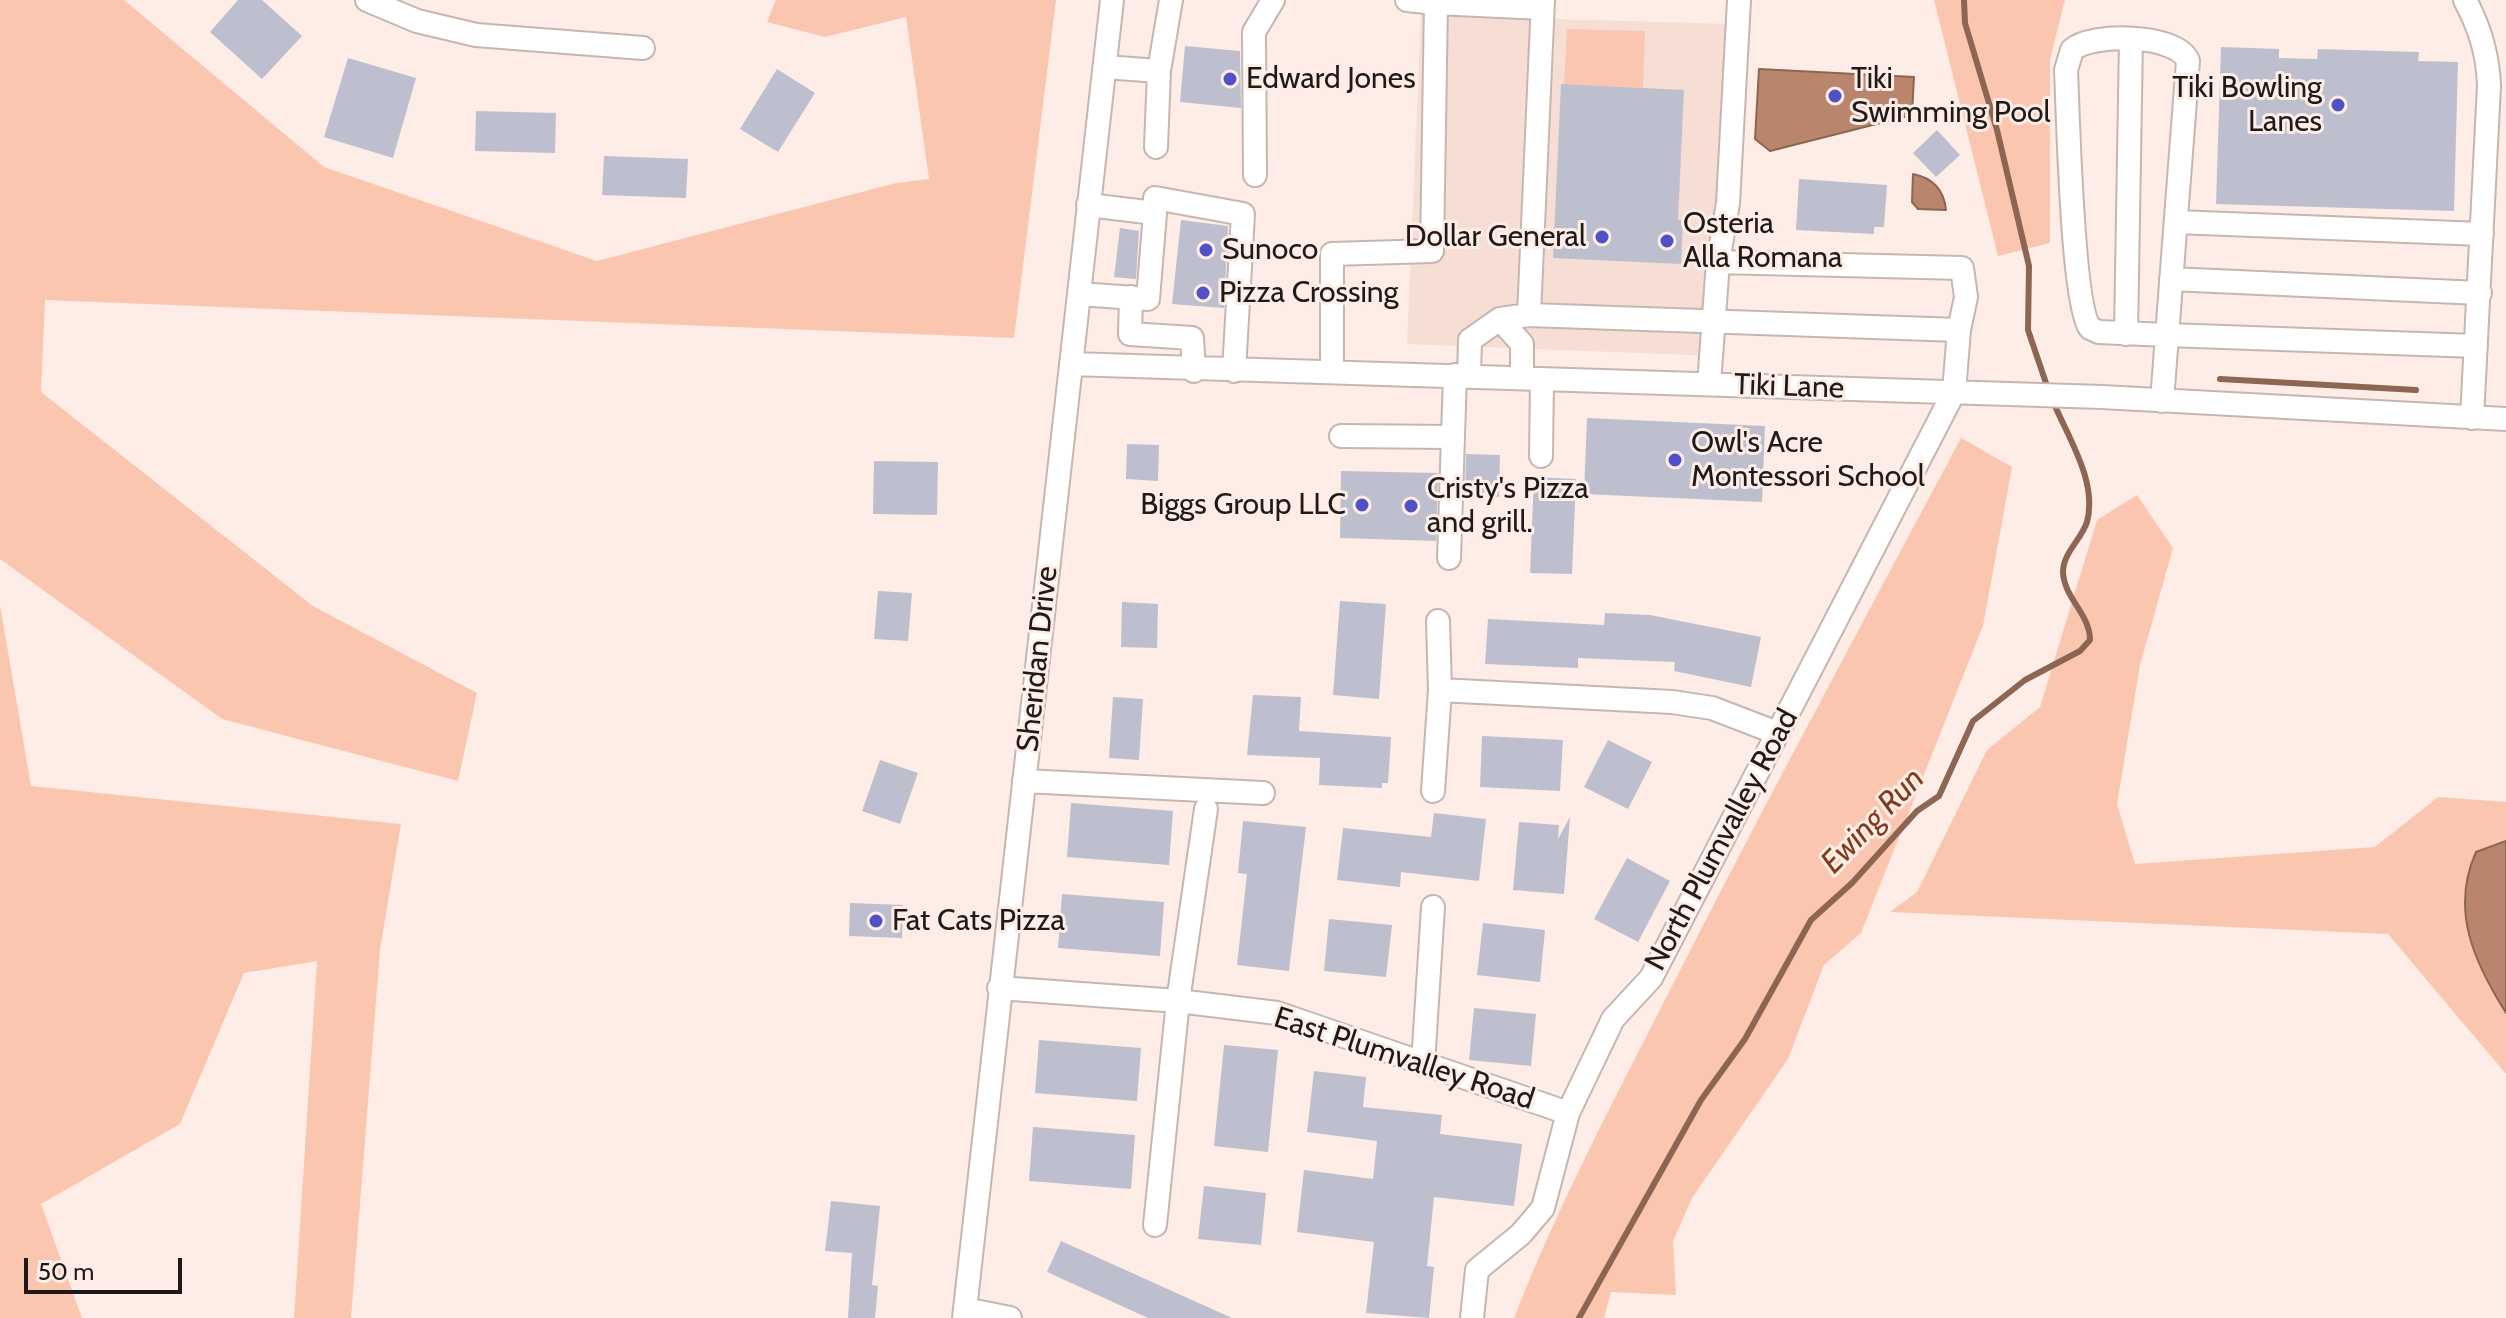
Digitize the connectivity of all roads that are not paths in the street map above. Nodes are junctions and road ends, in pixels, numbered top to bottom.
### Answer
1 (367, 0) edge
2 (1112, 0) edge
3 (1171, 0) edge
4 (1273, 0) edge
5 (1407, 0) edge
6 (1739, 0) edge
7 (2465, 0) edge
8 (1436, 3) junction
9 (1543, 4) edge
10 (2131, 39) junction
11 (643, 48) dead end
12 (1105, 67) junction
13 (1159, 71) junction
14 (1156, 147) dead end
15 (1255, 175) dead end
16 (1088, 205) junction
17 (1155, 213) junction
18 (2176, 222) junction
19 (2482, 234) junction
20 (1718, 262) junction
21 (2171, 279) junction
22 (2480, 293) junction
23 (1079, 294) junction
24 (1131, 297) junction
25 (1529, 315) junction
26 (1500, 319) junction
27 (1714, 324) junction
28 (1959, 330) junction
29 (2126, 334) junction
30 (2167, 335) junction
31 (2476, 346) junction
32 (1071, 364) junction
33 (1194, 371) junction
34 (1234, 371) junction
35 (1332, 372) junction
36 (1462, 376) junction
37 (1532, 378) junction
38 (1709, 384) junction
39 (1954, 392) junction
40 (2162, 401) junction
41 (2472, 418) junction
42 (2506, 419) edge
43 (1341, 436) dead end
44 (1452, 437) junction
45 (1541, 456) dead end
46 (1449, 558) dead end
47 (1438, 621) dead end
48 (1440, 690) junction
49 (1777, 733) junction
50 (1024, 781) junction
51 (1433, 791) dead end
52 (1263, 793) dead end
53 (1206, 809) dead end
54 (1433, 907) dead end
55 (999, 988) junction
56 (1178, 1001) junction
57 (1423, 1064) junction
58 (1568, 1113) junction
59 (1155, 1225) dead end
60 (964, 1314) edge
61 (1010, 1318) edge
62 (1472, 1318) edge

1 - 11 street
2 - 12 street, Sheridan Drive
3 - 13 street
4 - 15 street
5 - 8 street
6 - 20 street
7 - 19 street
8 - 9 street
8 - 35 street
9 - 25 street
10 - 18 street
10 - 29 street
10 - 29 street
12 - 13 street
12 - 16 street, Sheridan Drive
13 - 14 street
16 - 17 street
16 - 23 street, Sheridan Drive
17 - 24 street
17 - 34 street
18 - 19 street
18 - 21 street
19 - 22 street
20 - 27 street
20 - 28 street
21 - 22 street
21 - 30 street
22 - 31 street
23 - 24 street
23 - 32 street, Sheridan Drive
24 - 33 street
25 - 26 street
25 - 27 street
26 - 36 street
26 - 37 street
27 - 28 street
27 - 38 street
28 - 39 street
29 - 30 street
30 - 31 street
30 - 40 street
31 - 41 street
32 - 33 street, Tiki Lane
32 - 50 street, Sheridan Drive
33 - 34 street, Tiki Lane
34 - 35 street, Tiki Lane
35 - 36 street, Tiki Lane
36 - 37 street, Tiki Lane
36 - 44 street
37 - 38 street, Tiki Lane
37 - 45 street
38 - 39 street, Tiki Lane
39 - 40 street, Tiki Lane
39 - 49 street, North Plumvalley Road
40 - 41 street, Tiki Lane
41 - 42 street, Tiki Lane
43 - 44 street
44 - 46 street
47 - 48 street
48 - 49 street
48 - 51 street
49 - 58 street, North Plumvalley Road
50 - 52 street
50 - 55 street, Sheridan Drive
53 - 56 street
54 - 57 street
55 - 56 street, East Plumvalley Road
55 - 60 street, Sheridan Drive
56 - 57 street, East Plumvalley Road
56 - 59 street
57 - 58 street, East Plumvalley Road
58 - 62 street, North Plumvalley Road
60 - 61 street

